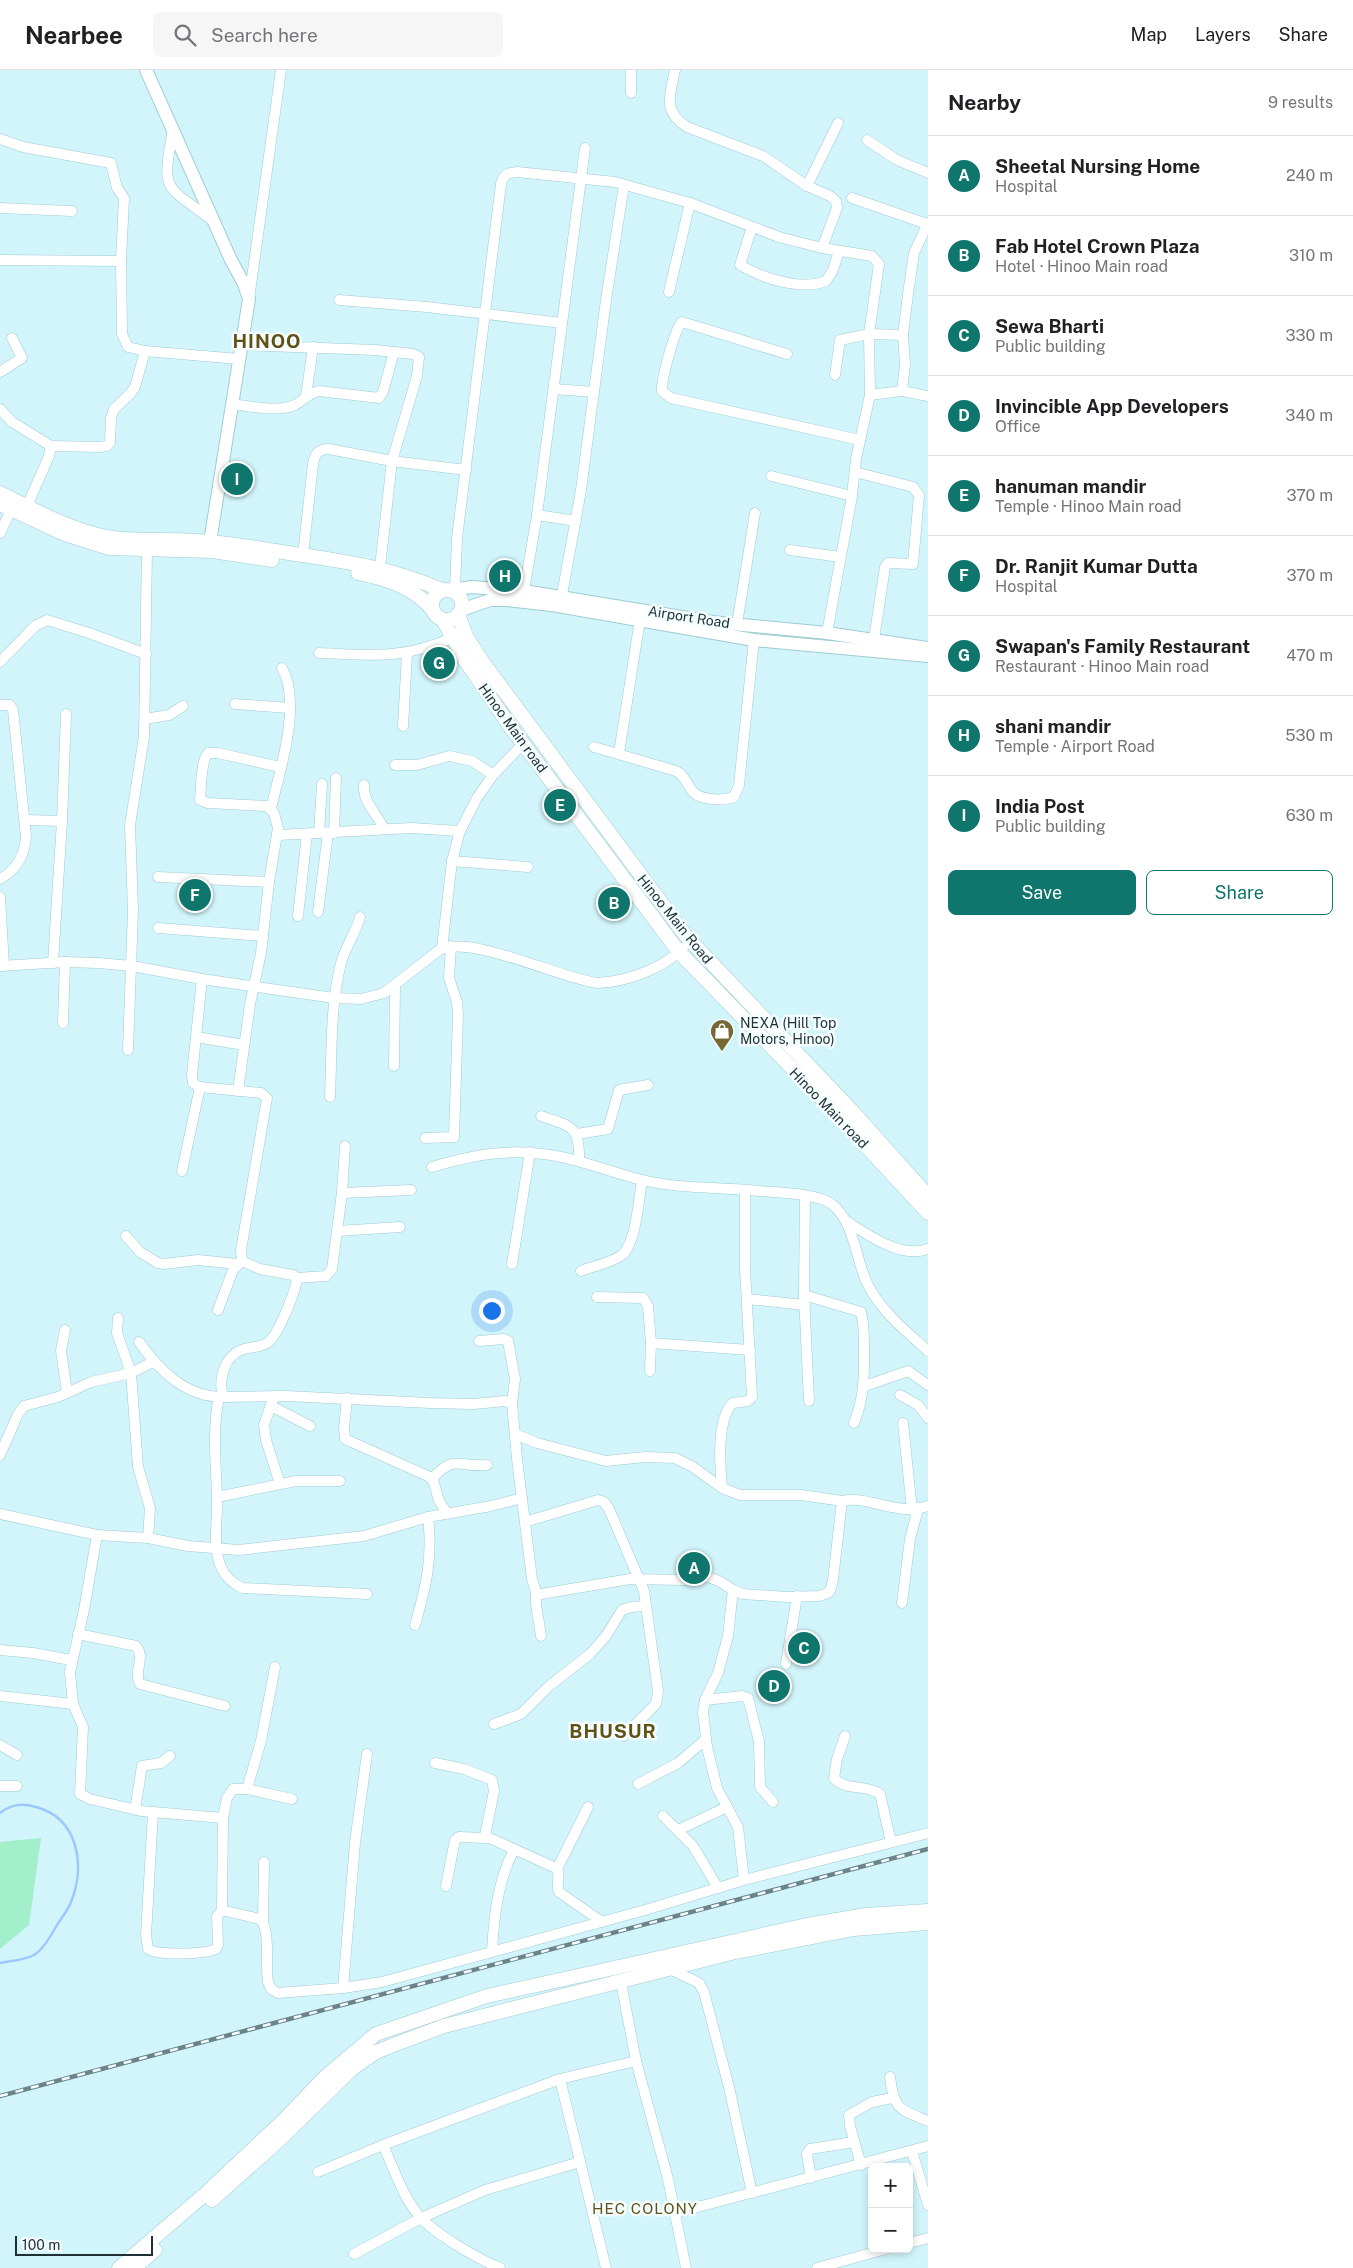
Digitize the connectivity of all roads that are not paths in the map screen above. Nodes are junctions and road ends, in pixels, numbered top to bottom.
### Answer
1 (146, 70) edge
2 (281, 70) edge
3 (631, 70) edge
4 (675, 70) edge
5 (631, 93) dead end
6 (838, 122) dead end
7 (173, 130) junction
8 (0, 139) edge
9 (867, 140) dead end
10 (585, 148) dead end
11 (928, 174) edge
12 (580, 179) junction
13 (624, 185) junction
14 (807, 186) junction
15 (852, 198) dead end
16 (690, 203) junction
17 (0, 208) edge
18 (72, 212) dead end
19 (216, 223) junction
20 (928, 223) edge
21 (752, 227) junction
22 (822, 248) junction
23 (839, 251) junction
24 (0, 260) edge
25 (121, 261) junction
26 (669, 292) dead end
27 (250, 299) junction
28 (339, 300) dead end
29 (485, 315) junction
30 (562, 323) junction
31 (869, 334) junction
32 (903, 335) junction
33 (12, 338) dead end
34 (241, 345) junction
35 (313, 347) junction
36 (145, 351) junction
37 (394, 352) junction
38 (787, 354) dead end
39 (239, 359) junction
40 (0, 372) edge
41 (834, 375) dead end
42 (554, 389) junction
43 (594, 392) junction
44 (902, 392) junction
45 (870, 395) junction
46 (306, 396) junction
47 (928, 396) edge
48 (232, 404) junction
49 (0, 408) edge
50 (860, 440) junction
51 (51, 446) junction
52 (392, 461) junction
53 (466, 470) junction
54 (855, 472) junction
55 (771, 476) dead end
56 (0, 493) edge
57 (852, 496) junction
58 (28, 506) junction
59 (6, 507) edge
60 (755, 512) dead end
61 (537, 515) junction
62 (576, 521) junction
63 (0, 533) edge
64 (210, 542) junction
65 (147, 549) junction
66 (790, 550) dead end
67 (304, 555) junction
68 (840, 557) junction
69 (380, 567) junction
70 (449, 590) junction
71 (524, 591) junction
72 (562, 595) junction
73 (432, 609) junction
74 (460, 612) junction
75 (641, 615) junction
76 (443, 620) junction
77 (737, 624) junction
78 (827, 633) junction
79 (452, 638) junction
80 (874, 639) junction
81 (754, 640) junction
82 (928, 648) edge
83 (319, 653) dead end
84 (146, 654) junction
85 (407, 654) junction
86 (928, 656) edge
87 (0, 662) edge
88 (282, 668) dead end
89 (235, 704) dead end
90 (0, 705) edge
91 (183, 706) dead end
92 (290, 708) junction
93 (66, 714) dead end
94 (145, 719) junction
95 (403, 726) dead end
96 (523, 744) junction
97 (594, 747) dead end
98 (619, 753) junction
99 (395, 765) dead end
100 (280, 767) junction
101 (493, 775) junction
102 (336, 778) dead end
103 (322, 784) dead end
104 (364, 785) dead end
105 (271, 808) junction
106 (26, 820) junction
107 (62, 821) junction
108 (384, 829) junction
109 (460, 831) junction
110 (327, 833) junction
111 (307, 834) junction
112 (278, 835) junction
113 (452, 861) junction
114 (528, 867) dead end
115 (158, 877) dead end
116 (0, 879) edge
117 (269, 882) junction
118 (0, 897) edge
119 (318, 912) dead end
120 (298, 916) dead end
121 (360, 916) dead end
122 (158, 928) dead end
123 (263, 936) junction
124 (689, 941) junction
125 (446, 947) junction
126 (679, 952) junction
127 (65, 962) junction
128 (53, 963) junction
129 (2, 966) edge
130 (132, 966) junction
131 (202, 980) junction
132 (395, 986) junction
133 (254, 987) junction
134 (334, 998) junction
135 (63, 1023) dead end
136 (196, 1037) junction
137 (244, 1045) junction
138 (128, 1050) dead end
139 (394, 1066) dead end
140 (648, 1085) dead end
141 (200, 1087) junction
142 (238, 1091) junction
143 (330, 1097) dead end
144 (541, 1116) dead end
145 (577, 1134) junction
146 (425, 1138) dead end
147 (345, 1146) dead end
148 (530, 1152) junction
149 (579, 1160) junction
150 (432, 1167) dead end
151 (182, 1171) dead end
152 (642, 1180) junction
153 (411, 1190) dead end
154 (746, 1190) junction
155 (342, 1193) junction
156 (805, 1196) junction
157 (928, 1196) edge
158 (928, 1213) edge
159 (846, 1221) junction
160 (400, 1227) dead end
161 (338, 1231) junction
162 (126, 1236) dead end
163 (928, 1249) edge
164 (239, 1263) junction
165 (512, 1264) dead end
166 (581, 1271) dead end
167 (297, 1278) junction
168 (597, 1297) dead end
169 (747, 1299) junction
170 (805, 1300) junction
171 (218, 1310) dead end
172 (118, 1318) dead end
173 (65, 1330) dead end
174 (479, 1341) dead end
175 (139, 1342) dead end
176 (652, 1343) junction
177 (750, 1350) junction
178 (928, 1351) edge
179 (153, 1362) junction
180 (650, 1370) dead end
181 (131, 1373) junction
182 (928, 1385) edge
183 (865, 1386) junction
184 (67, 1392) junction
185 (900, 1395) dead end
186 (221, 1397) junction
187 (347, 1398) junction
188 (272, 1401) junction
189 (809, 1402) dead end
190 (512, 1403) junction
191 (928, 1418) edge
192 (854, 1422) dead end
193 (903, 1423) dead end
194 (310, 1426) dead end
195 (515, 1434) junction
196 (0, 1455) edge
197 (487, 1465) dead end
198 (432, 1479) junction
199 (340, 1481) dead end
200 (280, 1484) junction
201 (722, 1488) junction
202 (217, 1497) junction
203 (522, 1498) junction
204 (843, 1500) junction
205 (919, 1508) edge
206 (447, 1513) junction
207 (0, 1514) edge
208 (428, 1518) junction
209 (525, 1522) junction
210 (97, 1535) junction
211 (148, 1538) junction
212 (217, 1548) junction
213 (640, 1579) junction
214 (733, 1590) junction
215 (536, 1592) junction
216 (367, 1594) dead end
217 (797, 1596) junction
218 (902, 1603) dead end
219 (645, 1606) junction
220 (415, 1625) dead end
221 (78, 1634) junction
222 (541, 1636) dead end
223 (0, 1650) edge
224 (71, 1660) junction
225 (786, 1664) dead end
226 (275, 1667) dead end
227 (0, 1696) edge
228 (705, 1700) junction
229 (73, 1704) junction
230 (225, 1706) dead end
231 (494, 1724) dead end
232 (624, 1736) dead end
233 (845, 1736) dead end
234 (706, 1739) junction
235 (0, 1745) edge
236 (367, 1754) dead end
237 (16, 1755) dead end
238 (170, 1756) dead end
239 (435, 1764) dead end
240 (638, 1784) dead end
241 (0, 1786) edge
242 (17, 1786) dead end
243 (247, 1789) junction
244 (292, 1799) dead end
245 (773, 1802) dead end
246 (588, 1807) dead end
247 (727, 1807) junction
248 (135, 1810) junction
249 (153, 1813) junction
250 (663, 1816) dead end
251 (223, 1818) junction
252 (678, 1830) junction
253 (928, 1833) edge
254 (486, 1838) junction
255 (891, 1842) junction
256 (514, 1849) junction
257 (264, 1862) dead end
258 (557, 1869) junction
259 (744, 1880) junction
260 (446, 1886) dead end
261 (718, 1888) junction
262 (223, 1910) junction
263 (928, 1911) edge
264 (263, 1922) junction
265 (602, 1922) junction
266 (928, 1923) edge
267 (492, 1951) junction
268 (670, 1969) junction
269 (605, 1970) junction
270 (615, 1983) junction
271 (343, 1988) junction
272 (636, 2061) junction
273 (890, 2077) dead end
274 (560, 2080) junction
275 (892, 2098) junction
276 (928, 2121) edge
277 (854, 2142) junction
278 (383, 2145) junction
279 (928, 2146) edge
280 (912, 2151) junction
281 (580, 2162) junction
282 (861, 2164) junction
283 (318, 2172) dead end
284 (811, 2178) junction
285 (752, 2193) junction
286 (928, 2205) edge
287 (675, 2213) junction
288 (421, 2218) junction
289 (928, 2238) edge
290 (913, 2242) edge
291 (871, 2253) edge
292 (354, 2254) dead end
293 (119, 2268) edge
294 (134, 2268) edge
295 (500, 2268) edge
296 (606, 2268) edge
297 (686, 2268) edge
298 (817, 2268) edge

1 - 7 street
2 - 27 street
3 - 5 street
4 - 14 street
6 - 14 street
7 - 19 street
7 - 19 street
8 - 25 street
9 - 11 street
10 - 12 street
12 - 13 street
12 - 29 street
12 - 30 street
13 - 16 street
13 - 43 street
14 - 22 street
15 - 20 street
16 - 21 street
16 - 26 street
17 - 18 street
19 - 27 street
20 - 32 street
21 - 22 street
21 - 23 street
22 - 23 street
23 - 31 street
24 - 25 street
25 - 36 street
27 - 34 street
28 - 29 street
29 - 30 street
29 - 53 street
30 - 42 street
31 - 32 street
31 - 41 street
31 - 45 street
32 - 44 street
33 - 40 street
34 - 35 street
34 - 39 street
35 - 37 street
35 - 46 street
36 - 39 street
36 - 51 street
37 - 46 street
37 - 52 street
38 - 50 street
39 - 48 street
42 - 43 street
42 - 61 street
43 - 62 street
44 - 45 street
44 - 47 street
45 - 50 street
46 - 48 street
48 - 64 street
49 - 51 street
50 - 54 street
51 - 58 street
52 - 53 street
52 - 67 street
52 - 69 street
53 - 70 street
54 - 57 street
54 - 80 street
55 - 57 street
56 - 58 main road
57 - 68 street
58 - 64 main road
59 - 63 street
59 - 65 main road
60 - 77 street
61 - 62 street
61 - 71 street
62 - 72 street
64 - 67 main road
65 - 73 main road
65 - 84 street
66 - 68 street
67 - 69 main road
68 - 78 street
69 - 70 main road
70 - 71 street, Airport Road
70 - 73 main road
70 - 74 main road
71 - 72 street, Airport Road
72 - 75 street, Airport Road
73 - 76 main road
74 - 75 street, Airport Road
74 - 76 main road
74 - 124 main road, Hinoo Main Road
75 - 77 street, Airport Road
75 - 81 street, Airport Road
75 - 98 street
76 - 79 main road, Hinoo Main road
77 - 78 street, Airport Road
78 - 80 street, Airport Road
79 - 85 street
79 - 96 main road, Hinoo Main road
80 - 82 street, Airport Road
81 - 86 street, Airport Road
81 - 98 street
83 - 85 street
84 - 87 street
84 - 94 street
85 - 95 street
88 - 92 street
89 - 92 street
90 - 106 street
91 - 94 street
92 - 100 street
93 - 107 street
94 - 130 street
96 - 101 street
96 - 126 main road, Hinoo Main road
97 - 98 street
99 - 101 street
100 - 105 street
100 - 105 street
101 - 109 street
102 - 110 street
103 - 110 street
104 - 108 street
105 - 112 street
106 - 107 street
106 - 116 street
107 - 128 street
108 - 109 street
108 - 110 street
109 - 113 street
110 - 111 street
110 - 119 street
111 - 112 street
111 - 120 street
112 - 117 street
113 - 114 street
113 - 125 street
115 - 117 street
117 - 123 street
118 - 129 street
121 - 134 street
122 - 123 street
123 - 133 street
124 - 126 street
124 - 157 main road, Hinoo Main Road
125 - 126 street
125 - 132 street
125 - 146 street
126 - 158 main road, Hinoo Main road
127 - 128 street
127 - 130 street
127 - 135 street
128 - 129 street
130 - 131 street
130 - 138 street
131 - 133 street
131 - 136 street
132 - 134 street
132 - 139 street
133 - 134 street
133 - 137 street
134 - 143 street
136 - 137 street
136 - 141 street
137 - 142 street
140 - 145 street
141 - 142 street
141 - 151 street
142 - 164 street
144 - 145 street
145 - 149 street
147 - 155 street
148 - 149 street
148 - 150 street
148 - 165 street
149 - 152 street
152 - 154 street
152 - 166 street
153 - 155 street
154 - 156 street
154 - 169 street
155 - 161 street
156 - 159 street
156 - 170 street
159 - 163 street
159 - 178 street
160 - 161 street
161 - 167 street
162 - 164 street
164 - 167 street
164 - 171 street
167 - 186 street
168 - 176 street
169 - 170 street
169 - 177 street
170 - 183 street
170 - 189 street
172 - 181 street
173 - 184 street
174 - 190 street
175 - 179 street
176 - 177 street
176 - 180 street
177 - 201 street
179 - 181 street
179 - 186 street
181 - 184 street
181 - 211 street
182 - 183 street
183 - 192 street
184 - 196 street
185 - 191 street
186 - 188 street
186 - 202 street
187 - 188 street
187 - 190 street
187 - 198 street
188 - 194 street
188 - 200 street
190 - 195 street
193 - 205 street
195 - 201 street
195 - 203 street
197 - 198 street
198 - 206 street
199 - 200 street
200 - 202 street
201 - 204 street
202 - 212 street
203 - 206 street
203 - 209 street
204 - 205 street
204 - 217 street
205 - 218 street
206 - 208 street
207 - 210 street
208 - 212 street
208 - 220 street
209 - 213 street
209 - 215 street
210 - 211 street
210 - 221 street
211 - 212 street
212 - 216 street
213 - 214 street
213 - 215 street
213 - 219 street
214 - 217 street
214 - 228 street
215 - 222 street
217 - 225 street
219 - 231 street
219 - 232 street
221 - 224 street
221 - 230 street
223 - 224 street
224 - 229 street
226 - 243 street
227 - 229 street
228 - 234 street
228 - 245 street
229 - 248 street
233 - 255 street
234 - 240 street
234 - 247 street
235 - 237 street
236 - 271 street
238 - 248 street
239 - 254 street
241 - 242 street
243 - 244 street
243 - 251 street
246 - 258 street
247 - 252 street
247 - 259 street
248 - 249 street
249 - 251 street
249 - 262 street
250 - 252 street
251 - 262 street
252 - 261 street
253 - 255 street
254 - 256 street
254 - 260 street
255 - 259 street
256 - 258 street
256 - 267 street
257 - 264 street
258 - 265 street
259 - 261 street
261 - 265 street
262 - 264 street
263 - 269 main road
264 - 271 street
265 - 267 street
266 - 268 main road
267 - 271 street
268 - 270 main road
268 - 285 street
269 - 270 main road
269 - 293 main road
270 - 272 street
270 - 294 main road
272 - 274 street
272 - 287 street
273 - 275 street
274 - 278 street
274 - 281 street
275 - 276 street
275 - 277 street
277 - 282 street
277 - 284 street
278 - 283 street
278 - 288 street
279 - 280 street
280 - 282 street
280 - 286 street
281 - 288 street
281 - 296 street
282 - 284 street
284 - 285 street
285 - 287 street
287 - 297 street
288 - 292 street
288 - 295 street
289 - 290 street
291 - 298 street

